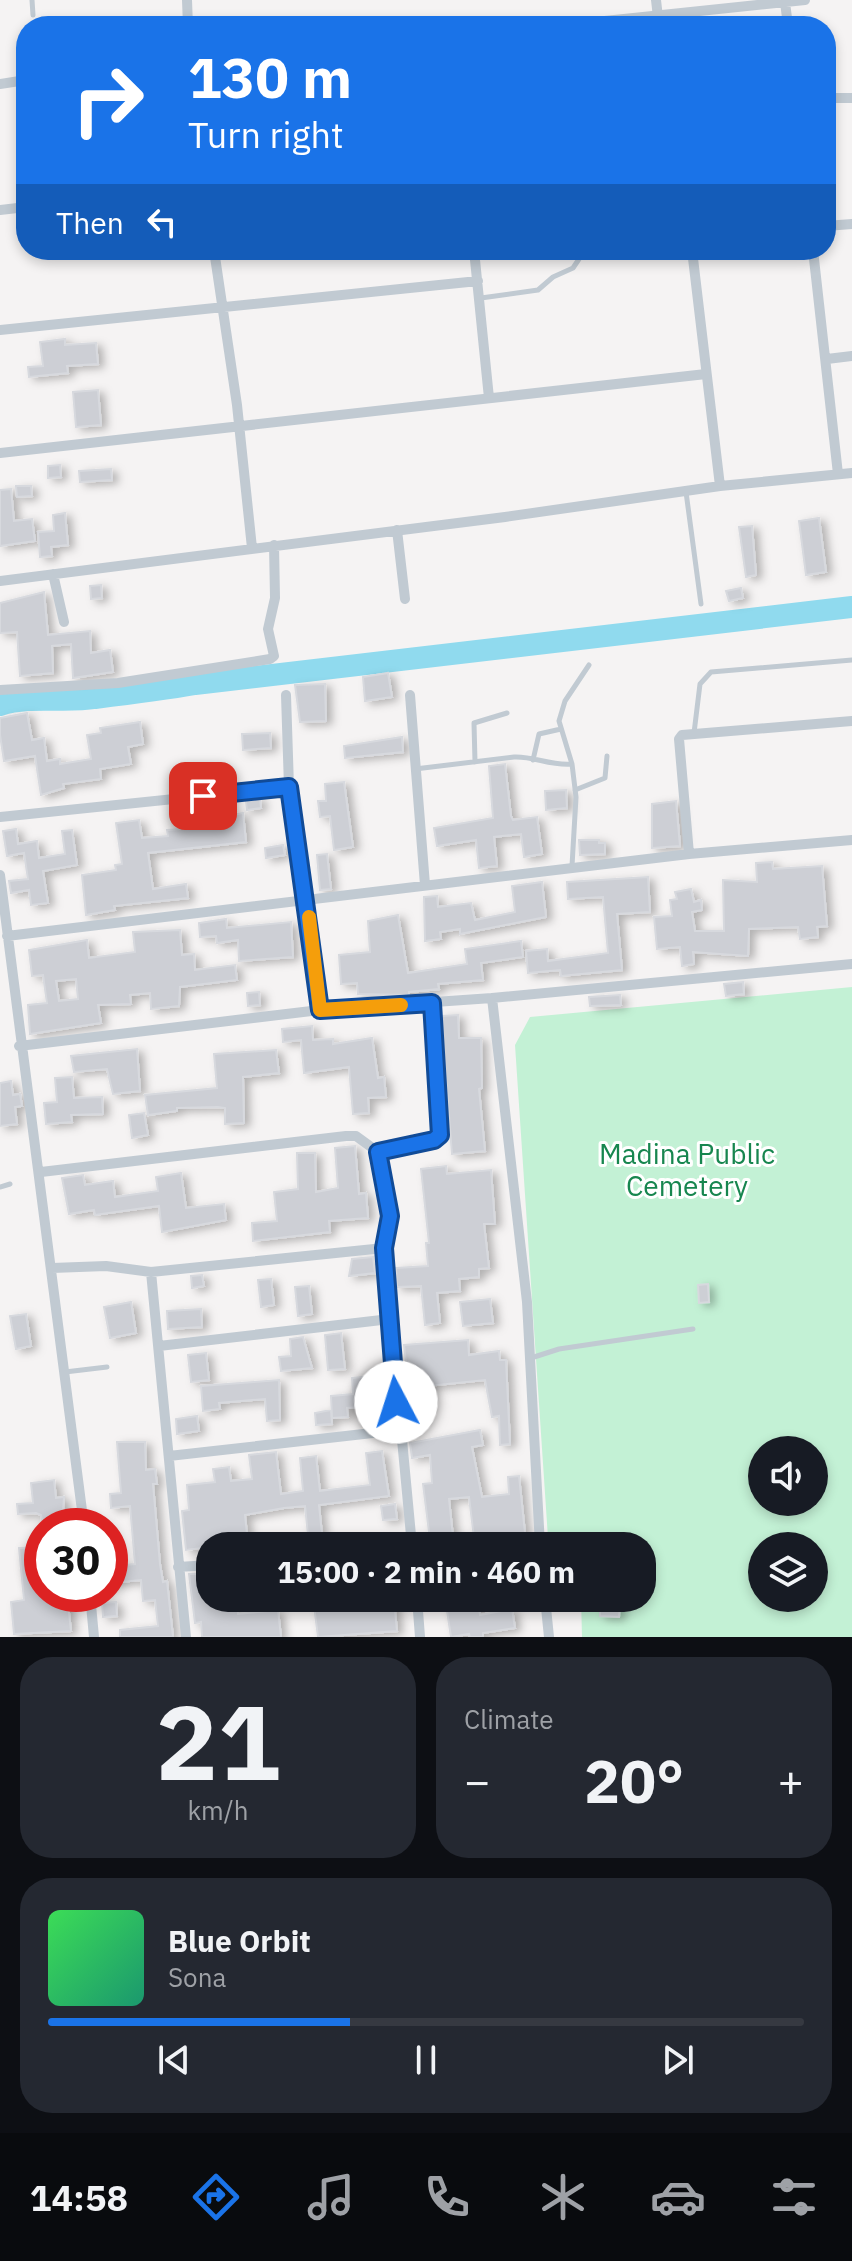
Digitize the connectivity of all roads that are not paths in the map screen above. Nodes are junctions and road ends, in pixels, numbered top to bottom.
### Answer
1 (32, 0) edge
2 (805, 0) edge
3 (785, 2) junction
4 (33, 15) dead end
5 (686, 16) edge
6 (787, 16) edge
7 (215, 260) edge
8 (475, 260) edge
9 (578, 260) edge
10 (693, 260) edge
11 (814, 260) edge
12 (478, 281) junction
13 (480, 298) junction
14 (222, 309) junction
15 (0, 330) edge
16 (852, 356) edge
17 (827, 359) junction
18 (706, 374) junction
19 (489, 398) junction
20 (238, 427) junction
21 (0, 453) edge
22 (852, 473) edge
23 (838, 474) junction
24 (720, 486) junction
25 (686, 491) junction
26 (397, 530) junction
27 (274, 545) junction
28 (252, 548) junction
29 (53, 574) junction
30 (0, 581) edge
31 (405, 599) dead end
32 (701, 604) dead end
33 (64, 622) dead end
34 (852, 660) edge
35 (589, 665) dead end
36 (0, 690) edge
37 (286, 695) dead end
38 (410, 695) dead end
39 (507, 713) dead end
40 (852, 721) edge
41 (561, 729) junction
42 (694, 733) junction
43 (607, 756) dead end
44 (533, 760) junction
45 (475, 762) junction
46 (572, 764) junction
47 (414, 769) junction
48 (289, 787) junction
49 (575, 790) junction
50 (0, 817) edge
51 (852, 840) edge
52 (689, 854) junction
53 (572, 867) junction
54 (0, 875) edge
55 (425, 885) junction
56 (307, 897) junction
57 (7, 936) junction
58 (852, 964) edge
59 (492, 998) junction
60 (432, 1003) junction
61 (320, 1010) junction
62 (19, 1046) junction
63 (378, 1152) junction
64 (41, 1172) junction
65 (10, 1184) dead end
66 (0, 1187) edge
67 (384, 1248) junction
68 (52, 1268) junction
69 (151, 1272) junction
70 (390, 1319) junction
71 (693, 1329) dead end
72 (159, 1346) junction
73 (530, 1358) junction
74 (107, 1367) dead end
75 (65, 1372) junction
76 (399, 1430) junction
77 (169, 1456) junction
78 (82, 1508) edge
79 (410, 1532) edge
80 (539, 1532) edge
81 (196, 1566) edge
82 (178, 1567) junction
83 (92, 1612) edge
84 (418, 1612) edge
85 (546, 1612) edge
86 (94, 1637) edge
87 (186, 1637) edge
88 (420, 1637) edge
89 (549, 1637) edge

1 - 4 lane
2 - 3 street
3 - 5 street
3 - 6 street
7 - 14 street
8 - 12 street
9 - 13 lane
10 - 18 street
11 - 17 street
12 - 13 street
12 - 14 street
13 - 19 street
14 - 15 street
14 - 20 street
16 - 17 street
17 - 23 street
18 - 19 street
18 - 24 street
19 - 20 street
20 - 21 street
20 - 28 street
22 - 23 street
23 - 24 street
24 - 25 street
25 - 26 street
25 - 32 lane
26 - 27 street
26 - 31 street
27 - 28 street
27 - 36 street
28 - 29 street
29 - 30 street
29 - 33 street
34 - 42 lane
35 - 41 lane
37 - 48 street
38 - 47 street
39 - 45 lane
40 - 42 street
41 - 44 lane
41 - 46 lane
42 - 52 street
43 - 49 lane
44 - 45 lane
44 - 46 lane
45 - 47 lane
46 - 49 lane
47 - 55 street
48 - 50 street
48 - 56 street
49 - 53 lane
51 - 52 street
52 - 53 street
53 - 55 street
54 - 57 street
55 - 56 street
56 - 57 street
56 - 61 street
57 - 62 street
58 - 59 street
59 - 60 street
59 - 73 street
60 - 61 street
60 - 63 street
61 - 62 street
62 - 64 street
63 - 64 street
63 - 67 street
64 - 68 street
65 - 66 lane
67 - 69 street
67 - 70 street
68 - 69 street
68 - 75 street
69 - 72 street
70 - 72 street
70 - 76 street
71 - 73 lane
72 - 77 street
73 - 80 street
74 - 75 lane
75 - 78 street
76 - 77 street
76 - 79 street
77 - 82 street
81 - 82 street
82 - 87 street
83 - 86 street
84 - 88 street
85 - 89 street

